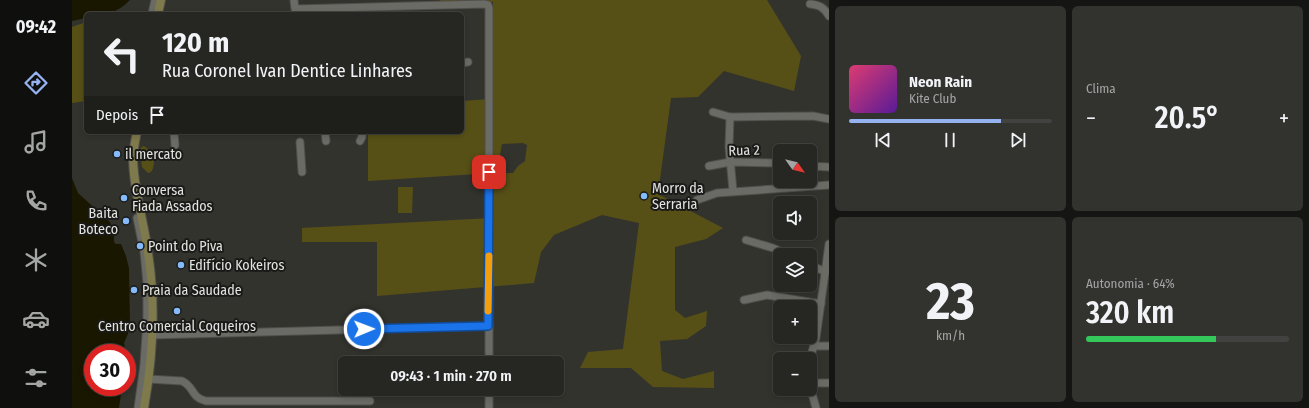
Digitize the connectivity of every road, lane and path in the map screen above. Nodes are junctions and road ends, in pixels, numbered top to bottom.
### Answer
1 (155, 0) edge
2 (161, 0) edge
3 (294, 0) edge
4 (810, 4) dead end
5 (152, 12) edge
6 (158, 12) edge
7 (829, 16) edge
8 (713, 112) dead end
9 (730, 117) junction
10 (829, 119) edge
11 (137, 134) edge
12 (174, 134) edge
13 (325, 134) edge
14 (362, 134) edge
15 (360, 140) dead end
16 (326, 141) dead end
17 (300, 142) dead end
18 (175, 145) dead end
19 (730, 162) junction
20 (773, 163) edge
21 (710, 166) dead end
22 (817, 166) edge
23 (829, 167) edge
24 (302, 172) dead end
25 (829, 185) edge
26 (733, 191) junction
27 (697, 200) dead end
28 (137, 218) dead end
29 (746, 240) dead end
30 (829, 244) edge
31 (773, 248) edge
32 (817, 268) edge
33 (826, 272) junction
34 (826, 281) edge
35 (744, 300) dead end
36 (821, 304) junction
37 (488, 326) junction
38 (152, 335) junction
39 (814, 346) junction
40 (829, 346) edge
41 (812, 352) edge
42 (488, 356) edge
43 (148, 379) junction
44 (829, 383) edge
45 (817, 384) edge
46 (488, 396) edge
47 (813, 396) edge
48 (370, 401) dead end
49 (138, 408) edge
50 (144, 408) edge
51 (488, 408) edge
52 (816, 408) edge

1 - 5 street
2 - 6 main road
3 - 37 street
4 - 7 street
8 - 9 street
9 - 10 street
9 - 19 street
11 - 38 main road
12 - 18 street
13 - 16 street
14 - 15 street
17 - 24 street
19 - 20 street, Rua 2
19 - 21 street, Rua 2
19 - 26 street
22 - 23 street
25 - 26 street
26 - 27 street
28 - 49 street
29 - 31 street
30 - 33 street
32 - 33 street
33 - 34 street
34 - 36 street
35 - 36 street
36 - 39 street
37 - 38 street
37 - 42 street
38 - 43 main road
39 - 40 street
39 - 41 street
43 - 48 street
43 - 50 main road
44 - 45 street
46 - 51 street
47 - 52 street

